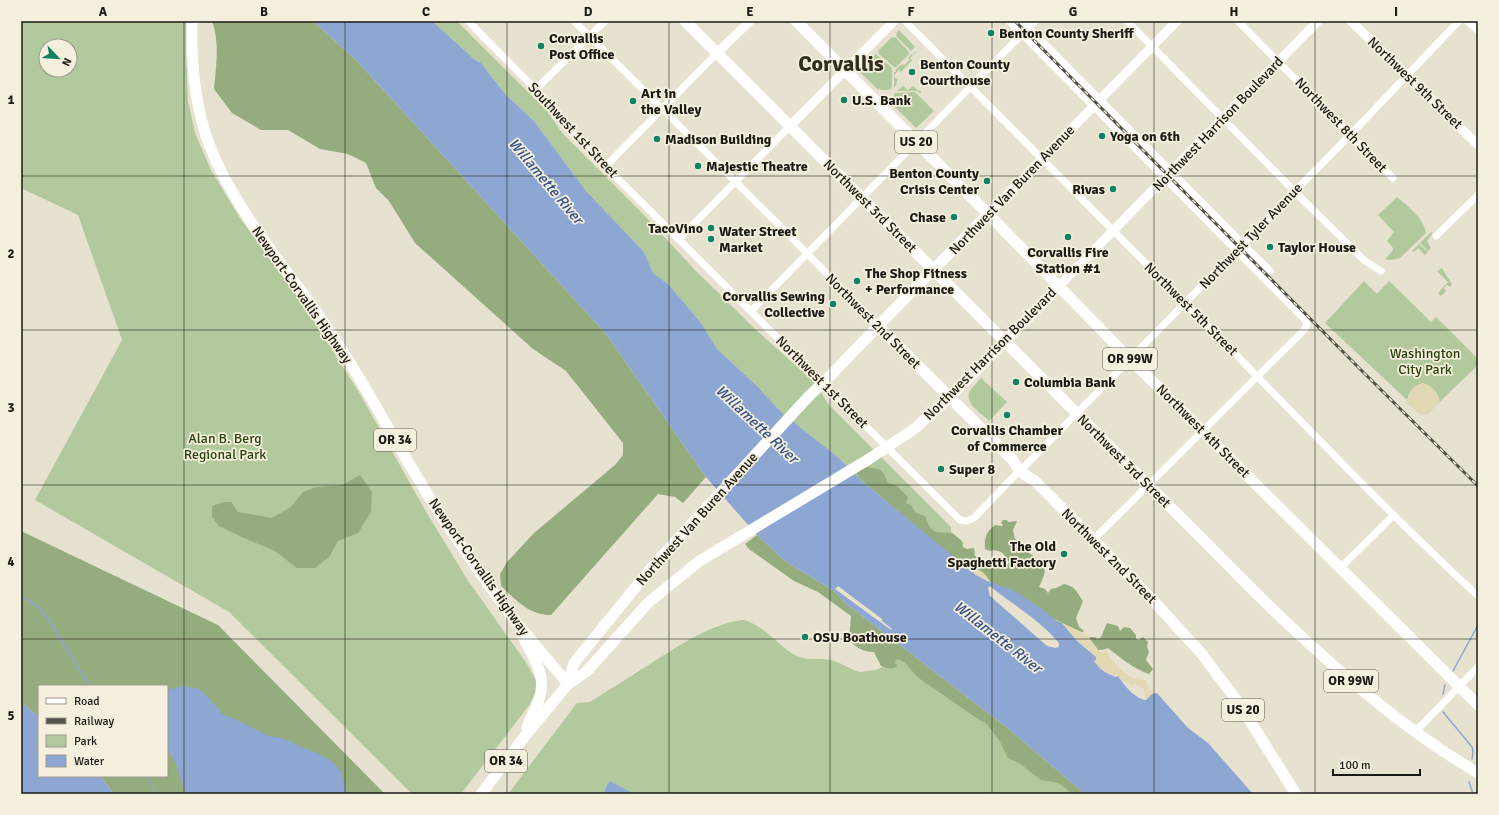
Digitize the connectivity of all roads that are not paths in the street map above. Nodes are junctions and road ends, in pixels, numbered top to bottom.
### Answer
1 (192, 21) edge
2 (468, 21) edge
3 (574, 21) edge
4 (605, 21) edge
5 (685, 21) edge
6 (750, 21) edge
7 (796, 21) edge
8 (894, 21) edge
9 (905, 21) edge
10 (1009, 21) edge
11 (1022, 21) edge
12 (1035, 21) edge
13 (1127, 21) edge
14 (1177, 21) edge
15 (1238, 21) edge
16 (1318, 21) edge
17 (1351, 21) edge
18 (1459, 21) edge
19 (1467, 21) edge
20 (1028, 28) junction
21 (1478, 31) edge
22 (1022, 34) junction
23 (590, 37) junction
24 (1152, 46) junction
25 (717, 53) junction
26 (1278, 61) junction
27 (845, 70) junction
28 (1408, 75) junction
29 (970, 87) junction
30 (536, 89) junction
31 (1101, 100) junction
32 (1093, 107) junction
33 (662, 109) junction
34 (1223, 118) junction
35 (790, 126) junction
36 (1351, 134) junction
37 (1476, 140) edge
38 (916, 142) junction
39 (1042, 160) junction
40 (606, 166) junction
41 (1168, 175) junction
42 (1393, 178) dead end
43 (736, 182) junction
44 (1294, 191) junction
45 (1478, 195) edge
46 (861, 198) junction
47 (988, 214) junction
48 (1113, 231) junction
49 (1436, 236) dead end
50 (679, 239) junction
51 (1243, 244) junction
52 (1237, 251) junction
53 (807, 254) junction
54 (934, 270) junction
55 (1270, 271) dead end
56 (1382, 271) dead end
57 (1058, 287) junction
58 (1186, 303) junction
59 (750, 311) junction
60 (878, 326) junction
61 (1004, 341) junction
62 (1130, 359) junction
63 (1258, 376) junction
64 (817, 377) junction
65 (950, 397) junction
66 (1077, 413) junction
67 (1203, 431) junction
68 (1022, 469) junction
69 (1149, 485) junction
70 (1394, 515) junction
71 (967, 522) joint
72 (1093, 540) junction
73 (1341, 567) junction
74 (1478, 596) edge
75 (513, 618) junction
76 (1478, 667) edge
77 (568, 684) junction
78 (1459, 687) junction
79 (1478, 706) edge
80 (1415, 732) junction
81 (525, 736) junction
82 (1478, 773) edge
83 (481, 794) edge
84 (1296, 794) edge

1 - 75 highway, Newport-Corvallis Highway / OR 34
2 - 30 street, Southwest 1st Street
3 - 23 street, Northwest 2nd Street
4 - 23 street
5 - 25 highway, Northwest 3rd Street
6 - 25 main road
7 - 27 highway, US 20
8 - 27 main road
9 - 29 street, Northwest 5th Street
10 - 22 street
11 - 20 street
12 - 20 street
13 - 24 street
14 - 24 main road, Northwest Van Buren Avenue
15 - 26 street, Northwest 8th Street
16 - 26 main road, Northwest Harrison Boulevard
17 - 28 main road, Northwest 9th Street
18 - 28 street, Northwest Tyler Avenue
19 - 21 street
20 - 22 street
20 - 31 street
22 - 29 street
22 - 32 street
23 - 30 street
23 - 33 street, Northwest 2nd Street
24 - 31 main road, Northwest Van Buren Avenue
24 - 34 street
25 - 33 street
25 - 35 highway, Northwest 3rd Street
26 - 34 main road, Northwest Harrison Boulevard
26 - 36 street, Northwest 8th Street
27 - 35 main road
27 - 38 highway, Northwest 4th Street / US 20
28 - 36 street, Northwest Tyler Avenue
28 - 37 main road, Northwest 9th Street
29 - 38 street
29 - 39 street, Northwest 5th Street
30 - 40 street, Southwest 1st Street
31 - 32 main road, Northwest Van Buren Avenue
31 - 41 street
32 - 39 main road, Northwest Van Buren Avenue
32 - 41 street
33 - 40 street
33 - 43 street, Northwest 2nd Street
34 - 41 main road, Northwest Harrison Boulevard
34 - 44 street
35 - 43 street
35 - 46 highway, Northwest 3rd Street
36 - 42 street, Northwest 8th Street
36 - 44 street, Northwest Tyler Avenue
38 - 46 street
38 - 47 highway, Northwest 4th Street / US 20
39 - 47 main road, Northwest Van Buren Avenue
39 - 48 street, Northwest 5th Street
40 - 50 street, Southwest 1st Street
41 - 48 main road, Northwest Harrison Boulevard
41 - 51 street
41 - 52 street
43 - 50 street
43 - 53 street, Northwest 2nd Street
44 - 51 street, Northwest Tyler Avenue
44 - 56 street
45 - 49 street
46 - 53 street
46 - 54 highway, Northwest 3rd Street
47 - 54 highway, Northwest Van Buren Avenue
47 - 57 highway, Northwest 4th Street / US 20
48 - 57 main road, Northwest Harrison Boulevard
48 - 58 street, Northwest 5th Street
50 - 59 street, Northwest 1st Street
51 - 52 street, Northwest Tyler Avenue
51 - 55 street
52 - 58 street, Northwest Tyler Avenue
52 - 63 street
53 - 59 street
53 - 60 street, Northwest 2nd Street
54 - 60 highway, Northwest Van Buren Avenue
54 - 61 highway, Northwest 3rd Street / OR 99W
57 - 61 highway, Northwest Harrison Boulevard
57 - 62 highway, Northwest 4th Street / OR 99W
58 - 62 street, Northwest Tyler Avenue
58 - 63 street, Northwest 5th Street
59 - 64 street, Northwest 1st Street
60 - 64 highway, Northwest Van Buren Avenue
60 - 65 highway, Northwest 2nd Street / US 20
61 - 65 highway, Northwest Harrison Boulevard
61 - 66 highway, Northwest 3rd Street / OR 99W
62 - 66 street, Northwest Tyler Avenue
62 - 67 highway, Northwest 4th Street / OR 99W
63 - 67 street
63 - 70 street, Northwest 5th Street
64 - 71 street, Northwest 1st Street
64 - 77 highway, Northwest Van Buren Avenue
65 - 68 highway, Northwest 2nd Street / US 20
65 - 77 highway, Northwest Harrison Boulevard
66 - 68 street, Northwest Tyler Avenue
66 - 69 highway, Northwest 3rd Street / OR 99W
67 - 69 street
67 - 73 highway, Northwest 4th Street / OR 99W
68 - 71 street, Northwest Tyler Avenue
68 - 72 highway, Northwest 2nd Street / US 20
69 - 72 street
69 - 80 highway, Northwest 3rd Street / OR 99W
70 - 73 street
70 - 74 street, Northwest 5th Street
72 - 84 highway, Northwest 2nd Street / US 20
73 - 78 highway, Northwest 4th Street / OR 99W
75 - 77 highway, Newport-Corvallis Highway / OR 34
75 - 81 highway, OR 34
76 - 78 street
77 - 81 highway, OR 34
78 - 79 highway, Northwest 4th Street / OR 99W
78 - 80 street
80 - 82 highway, Northwest 3rd Street / OR 99W
81 - 83 highway, OR 34

